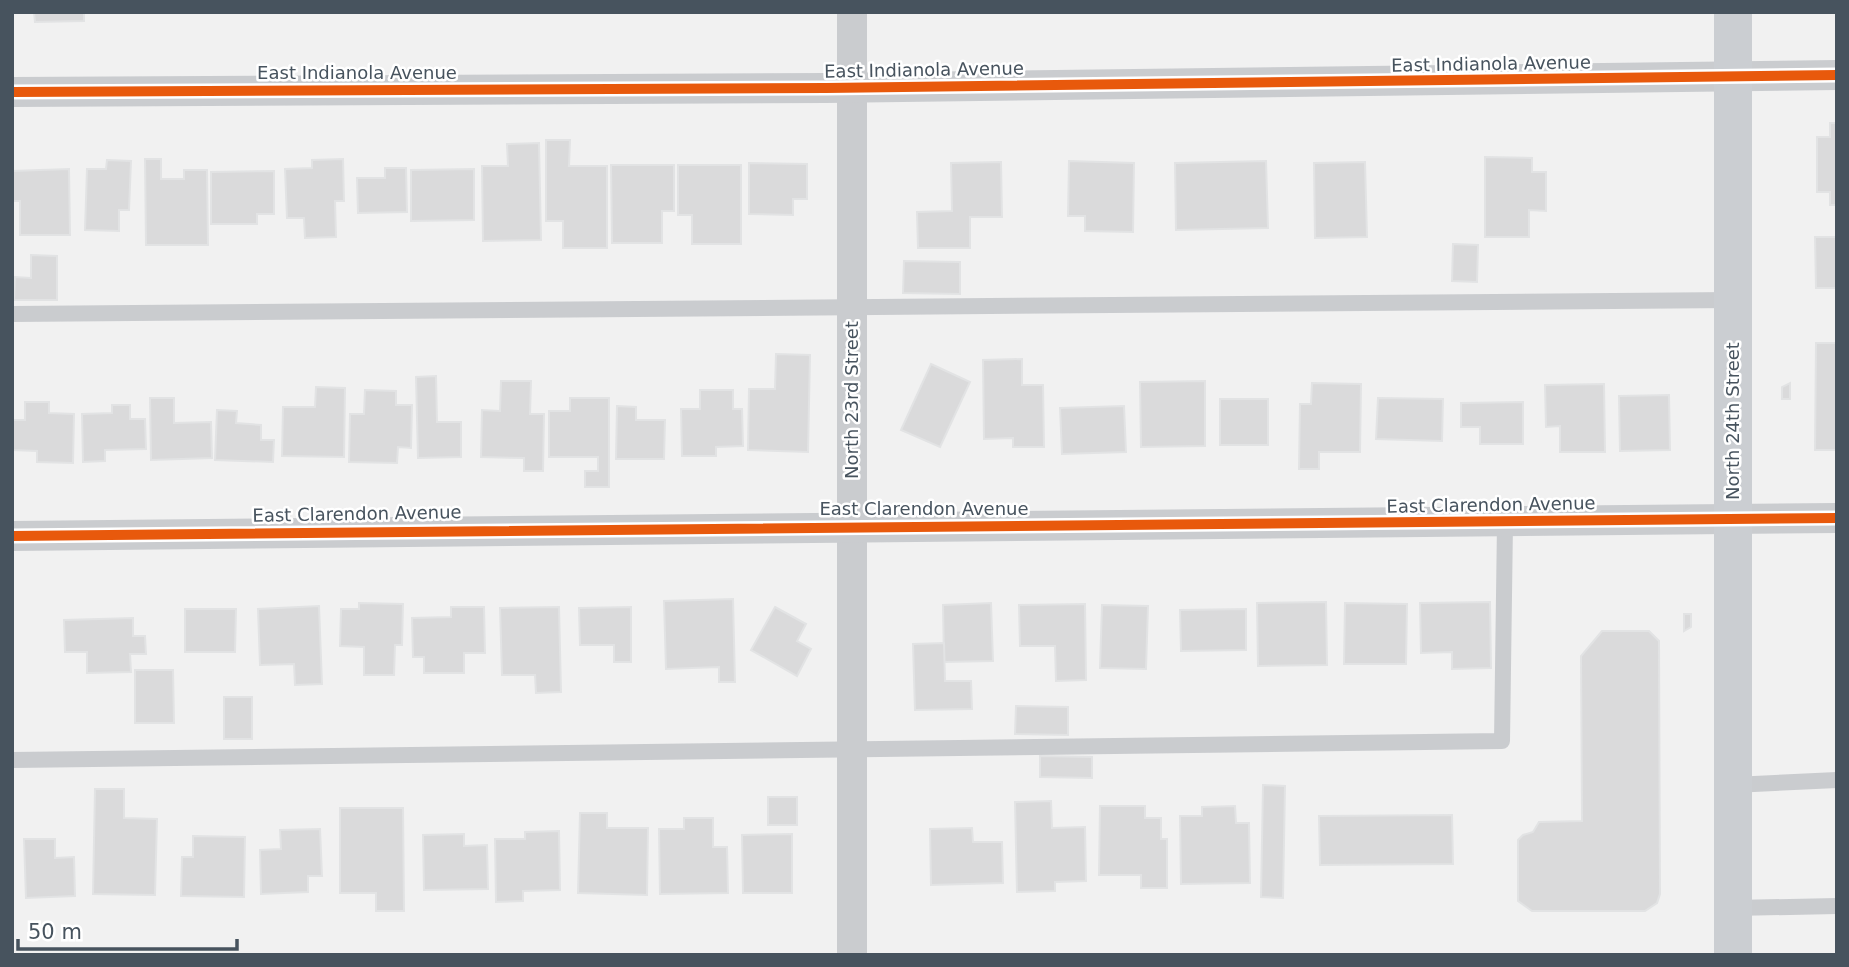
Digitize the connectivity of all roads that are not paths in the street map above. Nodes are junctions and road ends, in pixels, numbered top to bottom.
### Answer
1 (852, 12) edge
2 (1732, 12) edge
3 (1837, 75) edge
4 (1732, 77) junction
5 (852, 88) junction
6 (12, 92) edge
7 (1732, 300) junction
8 (852, 305) junction
9 (12, 314) edge
10 (1837, 518) edge
11 (1732, 519) junction
12 (1505, 523) junction
13 (852, 527) junction
14 (12, 536) edge
15 (852, 747) junction
16 (12, 760) edge
17 (1837, 780) edge
18 (1733, 785) junction
19 (1837, 906) edge
20 (1733, 908) junction
21 (852, 955) edge
22 (1733, 955) edge

1 - 5 street, North 23rd Street
2 - 4 main road, North 24th Street
3 - 4 street, East Indianola Avenue
4 - 5 street, East Indianola Avenue
4 - 7 main road, North 24th Street
5 - 6 street, East Indianola Avenue
5 - 8 street, North 23rd Street
7 - 8 lane
7 - 11 main road, North 24th Street
8 - 9 lane
8 - 13 street, North 23rd Street
10 - 11 street, East Clarendon Avenue
11 - 12 street, East Clarendon Avenue
11 - 18 main road, North 24th Street
12 - 13 street, East Clarendon Avenue
12 - 15 lane
13 - 14 street, East Clarendon Avenue
13 - 15 street, North 23rd Street
15 - 16 lane
15 - 21 street, North 23rd Street
17 - 18 lane
18 - 20 main road, North 24th Street
19 - 20 lane
20 - 22 main road, North 24th Street

